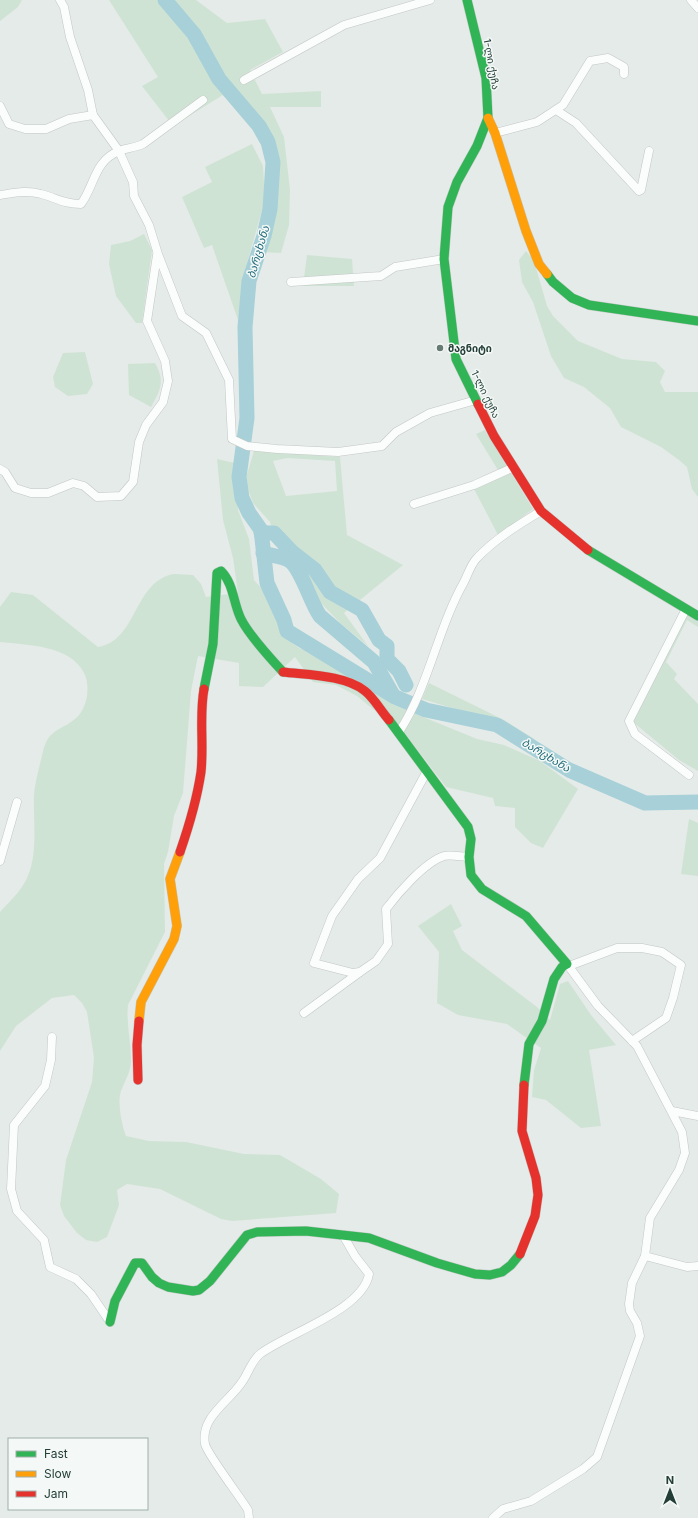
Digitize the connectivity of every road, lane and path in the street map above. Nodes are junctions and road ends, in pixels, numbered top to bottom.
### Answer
1 (60, 0) edge
2 (430, 0) edge
3 (467, 0) edge
4 (691, 0) edge
5 (698, 8) edge
6 (624, 74) dead end
7 (244, 80) dead end
8 (203, 100) dead end
9 (0, 106) edge
10 (556, 110) junction
11 (93, 115) junction
12 (488, 118) junction
13 (496, 133) junction
14 (119, 151) junction
15 (649, 152) dead end
16 (0, 195) edge
17 (158, 254) junction
18 (444, 259) junction
19 (291, 282) dead end
20 (698, 321) edge
21 (476, 400) junction
22 (514, 467) junction
23 (0, 469) edge
24 (414, 504) dead end
25 (541, 511) junction
26 (686, 609) junction
27 (698, 616) edge
28 (399, 732) junction
29 (427, 771) junction
30 (689, 774) dead end
31 (17, 802) dead end
32 (470, 857) junction
33 (0, 861) edge
34 (568, 965) junction
35 (360, 972) junction
36 (304, 1013) dead end
37 (52, 1037) dead end
38 (632, 1040) junction
39 (138, 1080) dead end
40 (672, 1111) junction
41 (698, 1116) edge
42 (343, 1235) junction
43 (645, 1256) junction
44 (698, 1266) edge
45 (110, 1322) joint
46 (249, 1518) edge
47 (493, 1518) edge

1 - 11 street
2 - 7 street
3 - 12 street, 1-ლი ქუჩა
4 - 5 street
6 - 10 street
8 - 14 street
9 - 11 street
10 - 13 street
10 - 15 street
11 - 14 street
12 - 13 street
12 - 18 street, 1-ლი ქუჩა
13 - 20 street
14 - 16 street
14 - 17 street
17 - 21 street
17 - 23 street
18 - 19 street
18 - 21 street, 1-ლი ქუჩა
21 - 22 street, 1-ლი ქუჩა
22 - 24 street
22 - 25 street, 1-ლი ქუჩა
25 - 26 street, 1-ლი ქუჩა
25 - 28 street
26 - 27 street, 1-ლი ქუჩა
26 - 30 street
28 - 29 street
28 - 39 street
29 - 32 street
29 - 35 street
31 - 33 street
32 - 34 street
32 - 35 street
34 - 38 street
34 - 38 street
34 - 42 street
35 - 36 street
37 - 45 street
38 - 40 street
40 - 41 street
40 - 43 street
42 - 45 street
42 - 46 street
43 - 44 street
43 - 47 street

